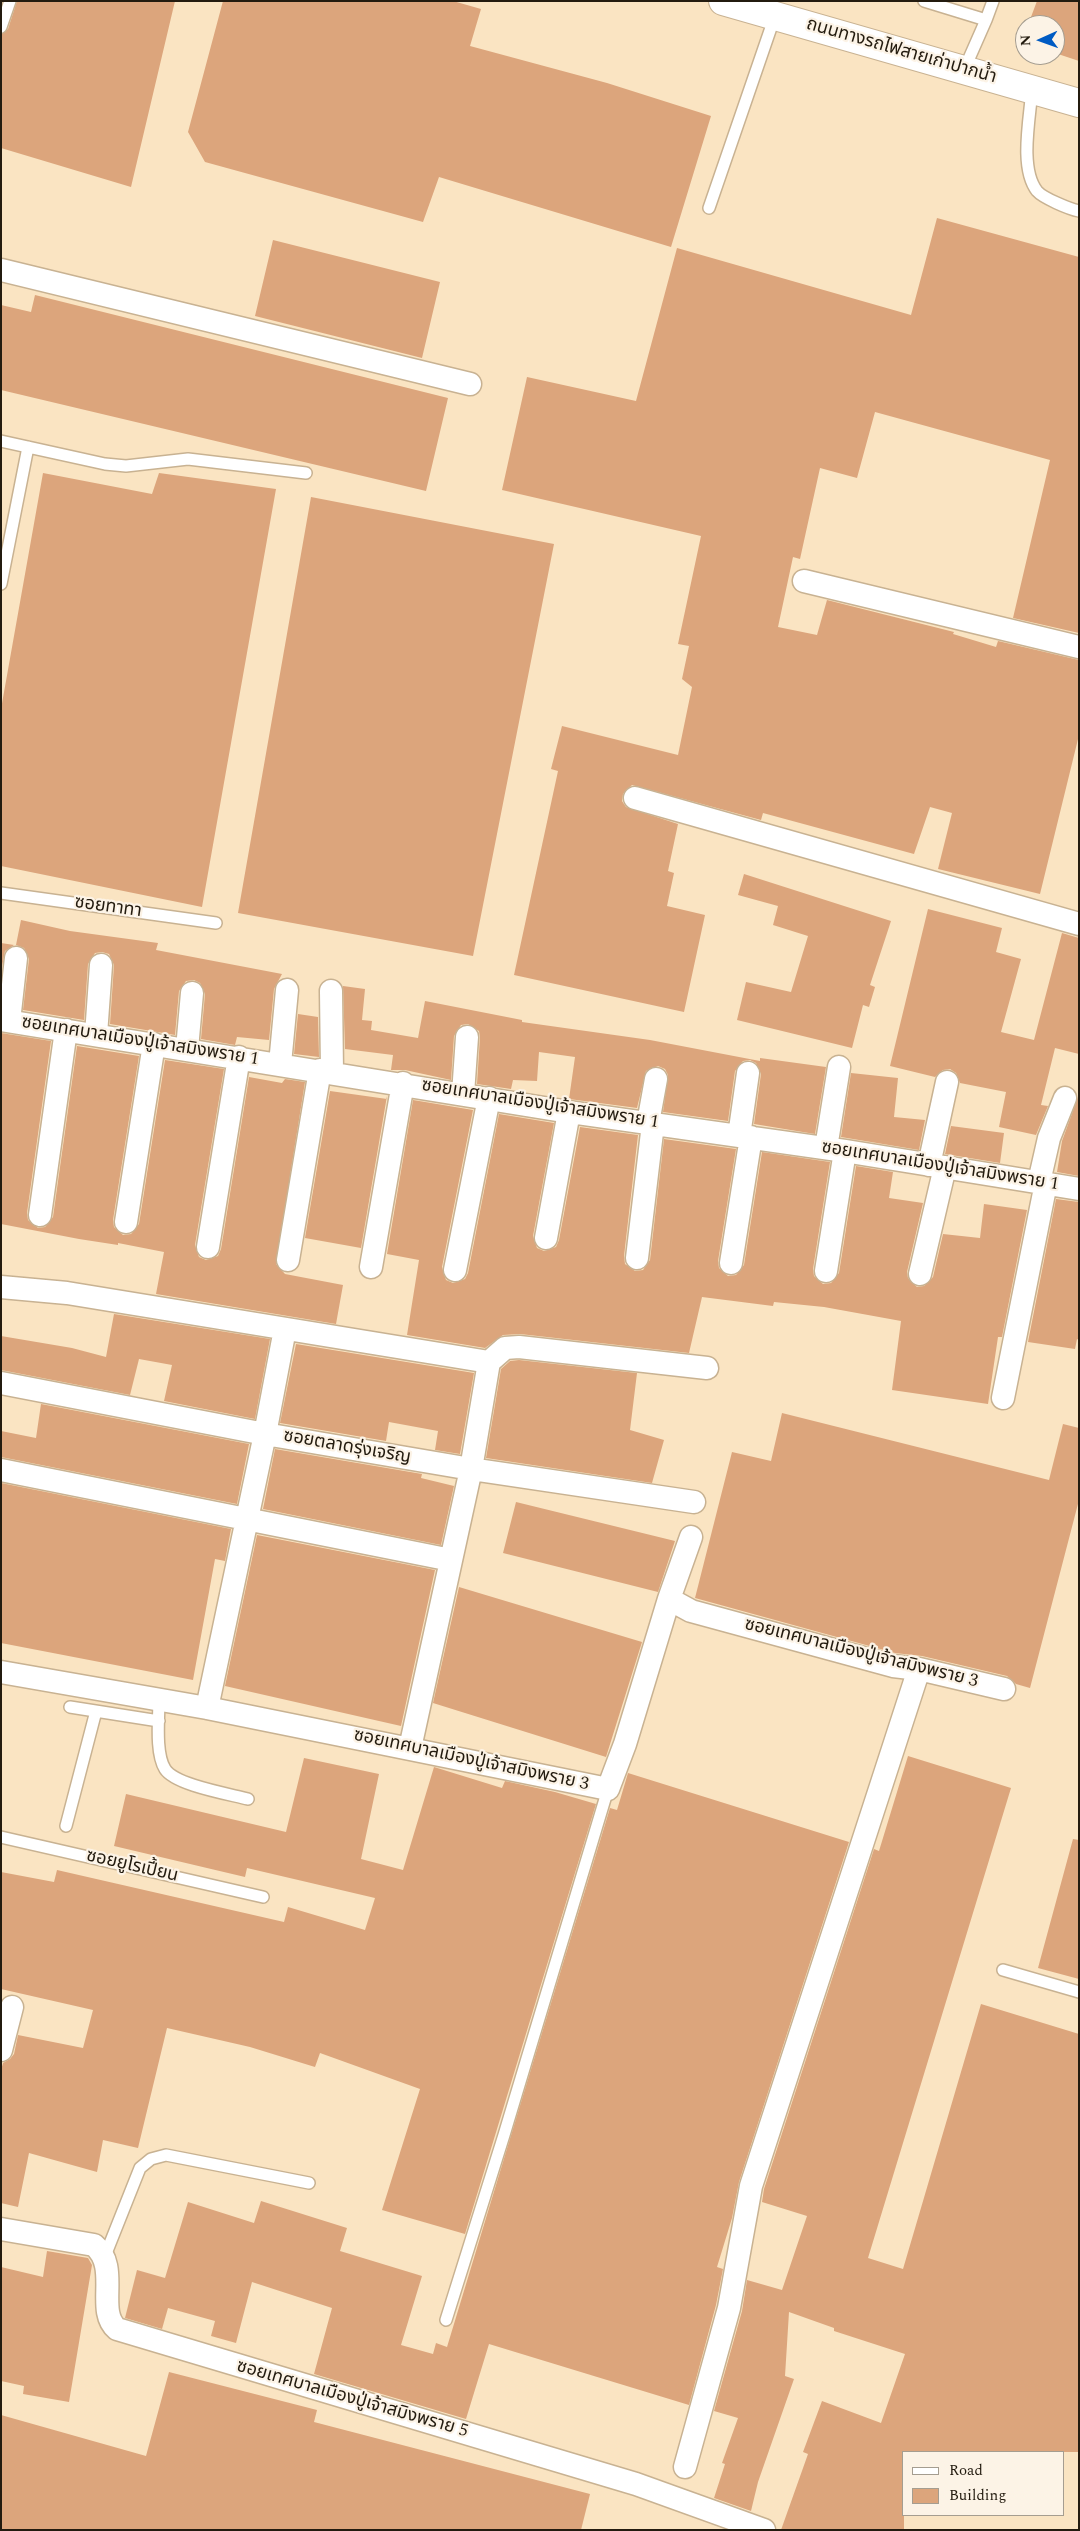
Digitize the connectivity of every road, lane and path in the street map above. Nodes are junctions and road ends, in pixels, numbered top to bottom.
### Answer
1 (10, 1) edge
2 (723, 1) edge
3 (924, 1) edge
4 (993, 1) edge
5 (774, 16) junction
6 (986, 20) junction
7 (1, 27) edge
8 (964, 70) junction
9 (1032, 89) junction
10 (1079, 103) edge
11 (709, 208) dead end
12 (1079, 211) edge
13 (1, 270) edge
14 (470, 384) dead end
15 (1, 441) edge
16 (28, 446) junction
17 (306, 473) dead end
18 (804, 581) dead end
19 (1, 584) edge
20 (1079, 647) edge
21 (635, 798) dead end
22 (1, 893) edge
23 (216, 923) dead end
24 (1079, 924) edge
25 (16, 958) dead end
26 (102, 965) dead end
27 (288, 990) dead end
28 (331, 991) dead end
29 (192, 994) dead end
30 (5, 1020) edge
31 (66, 1030) junction
32 (96, 1035) junction
33 (468, 1037) dead end
34 (154, 1044) junction
35 (187, 1049) junction
36 (239, 1057) junction
37 (280, 1064) junction
38 (839, 1067) dead end
39 (326, 1071) junction
40 (748, 1073) dead end
41 (656, 1079) dead end
42 (948, 1082) dead end
43 (403, 1084) junction
44 (463, 1094) junction
45 (489, 1098) junction
46 (1065, 1098) dead end
47 (569, 1112) junction
48 (651, 1123) junction
49 (745, 1137) junction
50 (835, 1149) junction
51 (937, 1166) junction
52 (1042, 1183) junction
53 (1079, 1189) edge
54 (40, 1215) dead end
55 (126, 1222) dead end
56 (546, 1238) dead end
57 (208, 1247) dead end
58 (637, 1258) dead end
59 (288, 1260) dead end
60 (731, 1262) dead end
61 (371, 1267) dead end
62 (455, 1270) dead end
63 (826, 1272) dead end
64 (920, 1274) dead end
65 (1, 1287) edge
66 (285, 1329) junction
67 (489, 1362) junction
68 (708, 1368) dead end
69 (1, 1383) edge
70 (1003, 1398) dead end
71 (265, 1434) junction
72 (471, 1469) junction
73 (1, 1470) edge
74 (694, 1502) dead end
75 (248, 1519) junction
76 (691, 1537) dead end
77 (451, 1560) junction
78 (669, 1599) junction
79 (919, 1669) junction
80 (1, 1672) edge
81 (1004, 1689) dead end
82 (70, 1707) dead end
83 (207, 1708) junction
84 (159, 1710) junction
85 (96, 1711) junction
86 (410, 1748) junction
87 (608, 1789) junction
88 (248, 1800) dead end
89 (66, 1826) dead end
90 (1, 1837) edge
91 (263, 1897) dead end
92 (1003, 1970) dead end
93 (1079, 1992) edge
94 (12, 2007) dead end
95 (1, 2050) edge
96 (310, 2183) dead end
97 (1, 2229) edge
98 (105, 2256) junction
99 (446, 2320) dead end
100 (685, 2468) dead end
101 (764, 2530) edge

1 - 7 lane
2 - 5 main road, ถนนทางรถไฟสายเก่าปากน้ำ
3 - 6 lane
4 - 6 lane
5 - 8 main road, ถนนทางรถไฟสายเก่าปากน้ำ
5 - 11 lane
6 - 8 lane
8 - 9 main road, ถนนทางรถไฟสายเก่าปากน้ำ
9 - 10 main road, ถนนทางรถไฟสายเก่าปากน้ำ
9 - 12 lane
13 - 14 street
15 - 16 lane
16 - 17 lane
16 - 19 lane
18 - 20 street
21 - 24 street
22 - 23 lane, ซอยทาทา
25 - 30 street
26 - 32 street
27 - 37 street
28 - 39 street
29 - 35 street
30 - 31 street, ซอยเทศบาลเมืองปู่เจ้าสมิงพราย 1
31 - 32 street, ซอยเทศบาลเมืองปู่เจ้าสมิงพราย 1
31 - 54 street
32 - 34 street, ซอยเทศบาลเมืองปู่เจ้าสมิงพราย 1
33 - 44 street
34 - 35 street, ซอยเทศบาลเมืองปู่เจ้าสมิงพราย 1
34 - 55 street
35 - 36 street, ซอยเทศบาลเมืองปู่เจ้าสมิงพราย 1
36 - 37 street, ซอยเทศบาลเมืองปู่เจ้าสมิงพราย 1
36 - 57 street
37 - 39 street, ซอยเทศบาลเมืองปู่เจ้าสมิงพราย 1
38 - 50 street
39 - 43 street, ซอยเทศบาลเมืองปู่เจ้าสมิงพราย 1
39 - 59 street
40 - 49 street
41 - 48 street
42 - 51 street
43 - 44 street, ซอยเทศบาลเมืองปู่เจ้าสมิงพราย 1
43 - 61 street
44 - 45 street, ซอยเทศบาลเมืองปู่เจ้าสมิงพราย 1
45 - 47 street, ซอยเทศบาลเมืองปู่เจ้าสมิงพราย 1
45 - 62 street
46 - 52 street
47 - 48 street, ซอยเทศบาลเมืองปู่เจ้าสมิงพราย 1
47 - 56 street
48 - 49 street, ซอยเทศบาลเมืองปู่เจ้าสมิงพราย 1
48 - 58 street
49 - 50 street, ซอยเทศบาลเมืองปู่เจ้าสมิงพราย 1
49 - 60 street
50 - 51 street, ซอยเทศบาลเมืองปู่เจ้าสมิงพราย 1
50 - 63 street
51 - 52 street, ซอยเทศบาลเมืองปู่เจ้าสมิงพราย 1
51 - 64 street
52 - 53 street, ซอยเทศบาลเมืองปู่เจ้าสมิงพราย 1
52 - 70 street
65 - 66 street
66 - 67 street
66 - 71 street
67 - 68 street
67 - 72 street
69 - 71 street, ซอยตลาดรุ่งเจริญ
71 - 72 street, ซอยตลาดรุ่งเจริญ
71 - 75 street
72 - 74 street, ซอยตลาดรุ่งเจริญ
72 - 77 street
73 - 75 street
75 - 77 street
75 - 83 street
76 - 78 street
77 - 86 street
78 - 79 street, ซอยเทศบาลเมืองปู่เจ้าสมิงพราย 3
78 - 87 street, ซอยเทศบาลเมืองปู่เจ้าสมิงพราย 3
79 - 81 street, ซอยเทศบาลเมืองปู่เจ้าสมิงพราย 3
79 - 100 street
80 - 84 street, ซอยเทศบาลเมืองปู่เจ้าสมิงพราย 3
82 - 85 lane
83 - 84 street, ซอยเทศบาลเมืองปู่เจ้าสมิงพราย 3
83 - 86 street, ซอยเทศบาลเมืองปู่เจ้าสมิงพราย 3
84 - 85 lane
84 - 88 lane
85 - 89 lane
86 - 87 street, ซอยเทศบาลเมืองปู่เจ้าสมิงพราย 3
87 - 99 lane
90 - 91 lane, ซอยยูโรเปี้ยน
92 - 93 lane
94 - 95 street
96 - 98 lane
97 - 98 street
98 - 101 street, ซอยเทศบาลเมืองปู่เจ้าสมิงพราย 5

